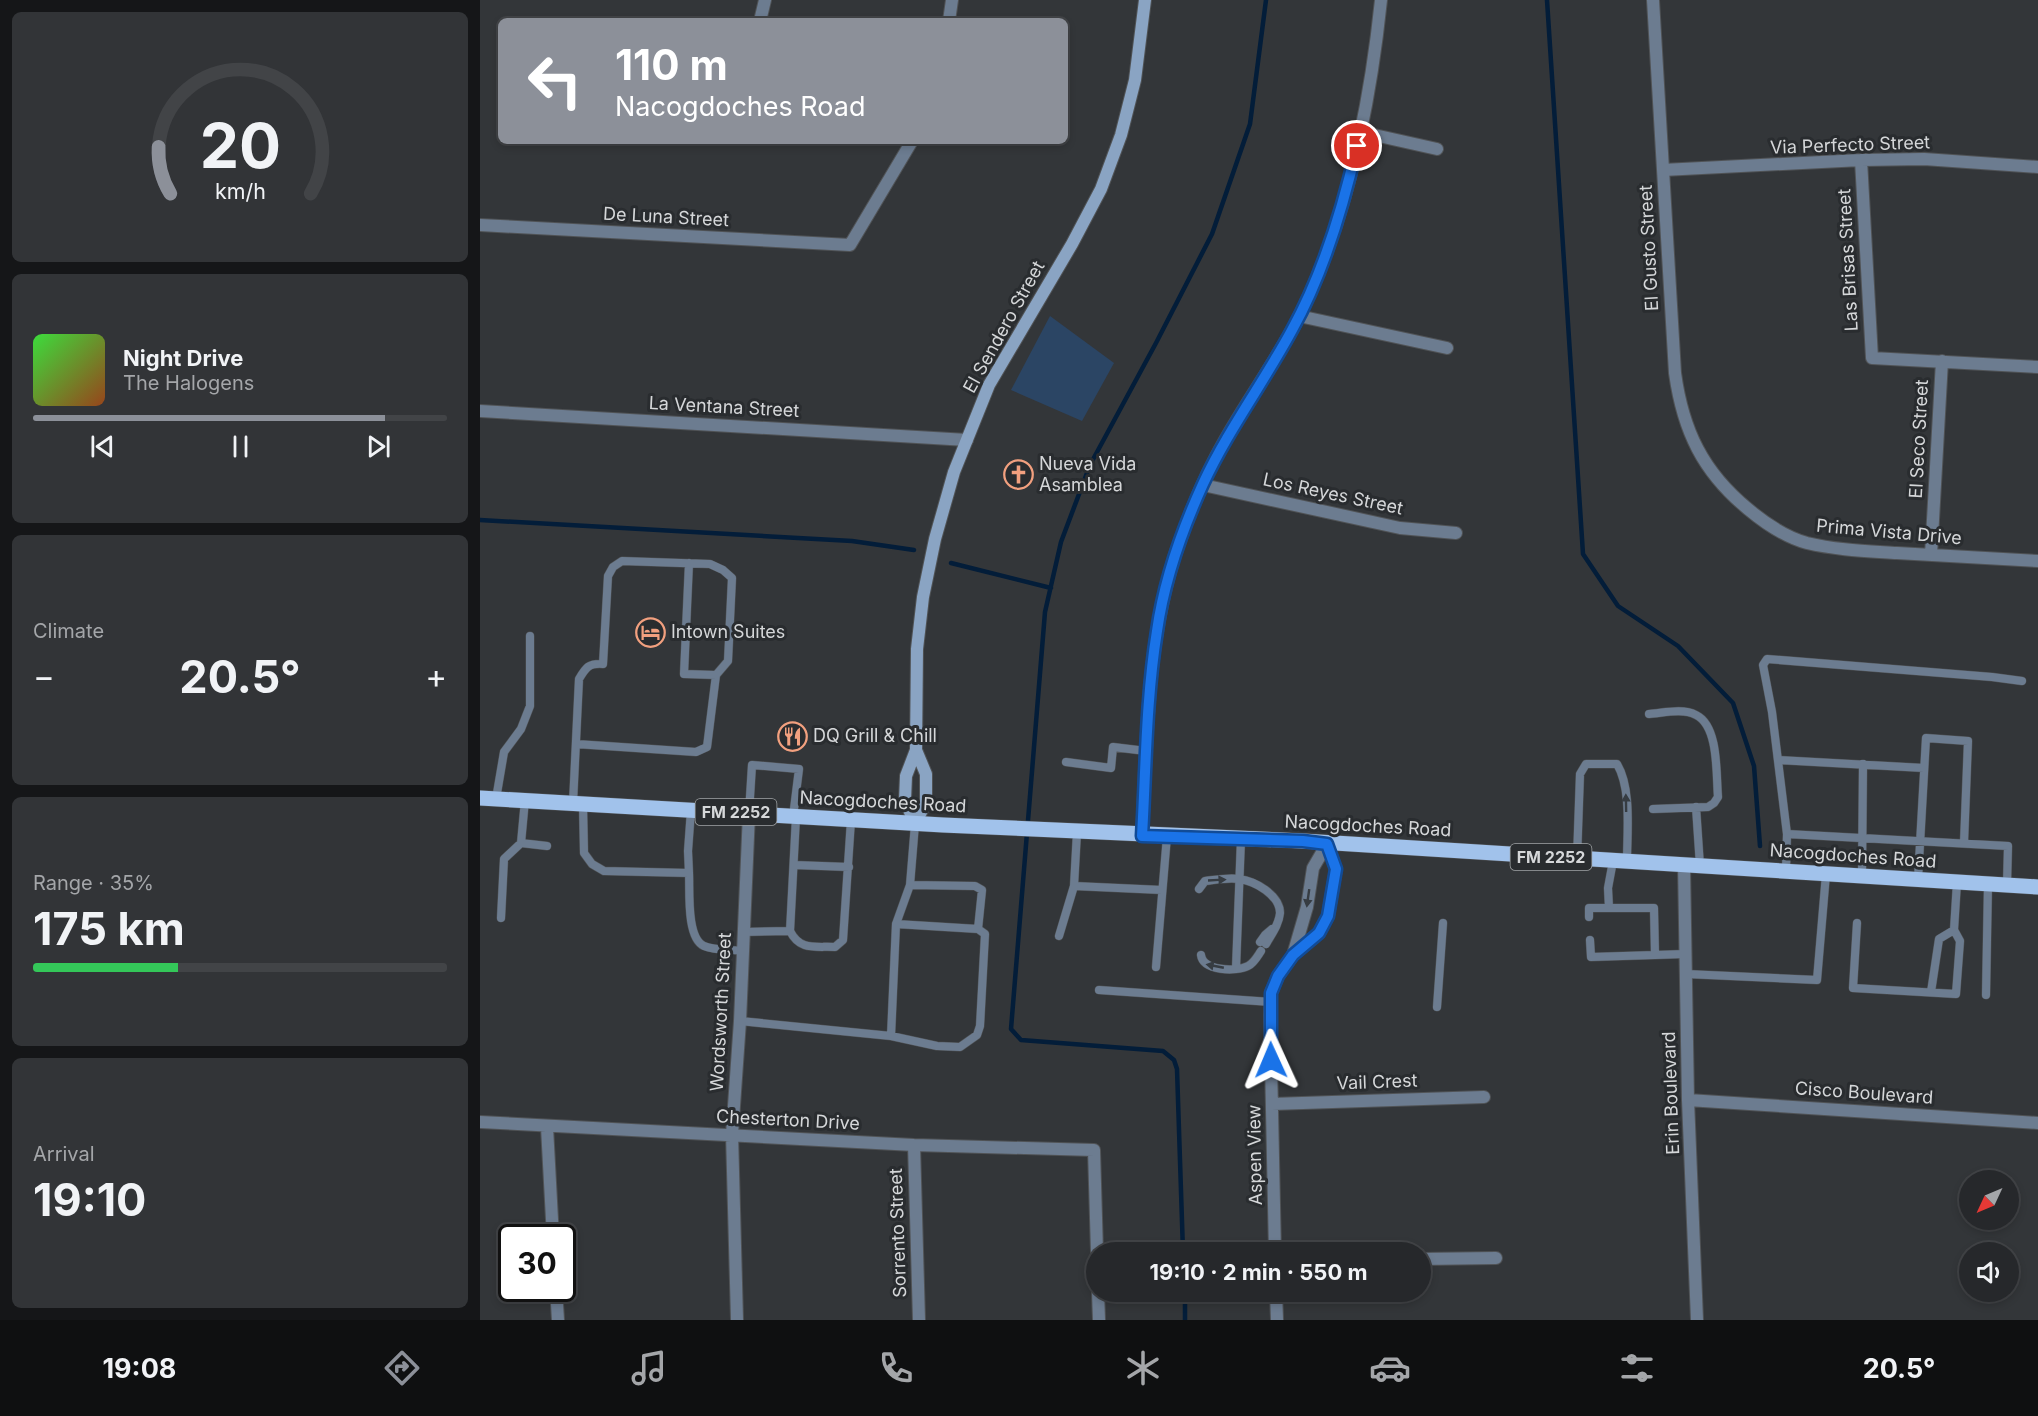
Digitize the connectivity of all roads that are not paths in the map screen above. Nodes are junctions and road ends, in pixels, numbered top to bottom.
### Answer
1 (765, 0) edge
2 (952, 0) edge
3 (1145, 0) edge
4 (1381, 0) edge
5 (1653, 0) edge
6 (761, 18) edge
7 (949, 18) edge
8 (1361, 132) junction
9 (910, 144) edge
10 (1437, 149) dead end
11 (1861, 160) junction
12 (2038, 167) edge
13 (1663, 170) junction
14 (480, 225) edge
15 (1299, 316) junction
16 (1447, 348) dead end
17 (1942, 361) junction
18 (2038, 367) edge
19 (480, 411) edge
20 (967, 440) junction
21 (1720, 483) joint
22 (1203, 484) junction
23 (1456, 533) dead end
24 (1931, 555) junction
25 (2038, 561) edge
26 (689, 563) junction
27 (530, 636) dead end
28 (716, 675) junction
29 (2022, 681) dead end
30 (1649, 714) dead end
31 (576, 744) junction
32 (916, 750) junction
33 (1146, 752) junction
34 (1778, 760) junction
35 (1066, 762) dead end
36 (1863, 764) junction
37 (1924, 768) junction
38 (480, 798) edge
39 (496, 799) junction
40 (525, 800) junction
41 (578, 803) junction
42 (1696, 807) junction
43 (1653, 809) dead end
44 (691, 810) junction
45 (749, 813) junction
46 (795, 817) junction
47 (850, 820) junction
48 (915, 824) junction
49 (1070, 831) junction
50 (1787, 834) junction
51 (1142, 836) junction
52 (1167, 837) junction
53 (1862, 838) junction
54 (1241, 839) junction
55 (1920, 841) junction
56 (521, 843) junction
57 (1964, 843) junction
58 (1327, 844) junction
59 (547, 846) dead end
60 (1577, 859) junction
61 (1620, 861) junction
62 (794, 865) junction
63 (1684, 865) junction
64 (1700, 866) junction
65 (849, 867) junction
66 (1786, 871) junction
67 (689, 873) junction
68 (1826, 874) junction
69 (1862, 876) junction
70 (1239, 879) junction
71 (1918, 879) junction
72 (1957, 882) junction
73 (1988, 884) junction
74 (910, 885) junction
75 (2007, 885) junction
76 (1074, 886) junction
77 (2038, 887) edge
78 (1199, 889) dead end
79 (1162, 890) junction
80 (1610, 908) junction
81 (1589, 917) dead end
82 (501, 918) dead end
83 (1443, 922) dead end
84 (1857, 923) dead end
85 (896, 924) junction
86 (978, 929) junction
87 (1954, 930) junction
88 (742, 932) junction
89 (790, 932) junction
90 (1059, 936) dead end
91 (1590, 940) dead end
92 (742, 951) junction
93 (1655, 954) junction
94 (1685, 954) junction
95 (1201, 955) dead end
96 (1293, 955) junction
97 (1156, 967) dead end
98 (1236, 968) junction
99 (1686, 974) junction
100 (1099, 990) dead end
101 (1931, 992) junction
102 (1986, 995) dead end
103 (1271, 1002) junction
104 (1437, 1007) dead end
105 (740, 1021) junction
106 (891, 1036) junction
107 (1484, 1096) dead end
108 (1688, 1100) junction
109 (1272, 1104) junction
110 (480, 1122) edge
111 (2038, 1123) edge
112 (547, 1127) junction
113 (732, 1134) junction
114 (914, 1145) junction
115 (552, 1224) edge
116 (1097, 1242) edge
117 (1275, 1242) edge
118 (1496, 1258) dead end
119 (1431, 1259) edge
120 (557, 1302) edge
121 (1098, 1302) edge
122 (1276, 1302) edge
123 (558, 1320) edge
124 (737, 1320) edge
125 (919, 1320) edge
126 (1099, 1320) edge
127 (1277, 1320) edge
128 (1697, 1320) edge

1 - 6 street
2 - 7 street
3 - 20 street, El Sendero Street
4 - 8 street
5 - 13 street, El Gusto Street
8 - 10 street
8 - 15 street
9 - 14 street, De Luna Street
11 - 12 street, Via Perfecto Street
11 - 13 street, Via Perfecto Street
11 - 17 street, Las Brisas Street
13 - 21 street, El Gusto Street
15 - 16 street
15 - 22 street
17 - 18 street
17 - 24 street, El Seco Street
19 - 20 street, La Ventana Street
20 - 32 street, El Sendero Street
21 - 24 street, Prima Vista Drive
22 - 23 street, Los Reyes Street
22 - 33 street
24 - 25 street, Prima Vista Drive
26 - 28 lane
26 - 28 lane
26 - 31 lane
27 - 39 lane
28 - 31 lane
29 - 34 lane
30 - 42 lane
31 - 41 lane
32 - 48 street, El Sendero Street
32 - 48 street, El Sendero Street
33 - 35 lane
33 - 51 street
34 - 36 lane
34 - 50 lane
36 - 37 lane
36 - 53 lane
37 - 55 lane
37 - 57 lane
38 - 39 main road, Nacogdoches Road / FM 2252
39 - 40 main road, Nacogdoches Road / FM 2252
40 - 41 main road, Nacogdoches Road / FM 2252
40 - 56 lane
41 - 44 main road, Nacogdoches Road / FM 2252
41 - 67 lane
42 - 43 lane
42 - 64 lane
44 - 45 main road, Nacogdoches Road / FM 2252
44 - 67 lane
45 - 46 main road, Nacogdoches Road / FM 2252
45 - 46 lane
45 - 88 street, Wordsworth Street
46 - 47 main road, Nacogdoches Road / FM 2252
46 - 62 lane
47 - 48 main road, Nacogdoches Road / FM 2252
47 - 65 lane
48 - 49 main road, Nacogdoches Road / FM 2252
48 - 74 lane
49 - 51 main road, Nacogdoches Road / FM 2252
49 - 76 lane
50 - 53 lane
50 - 66 lane
51 - 52 main road, Nacogdoches Road / FM 2252
52 - 54 main road, Nacogdoches Road / FM 2252
52 - 79 lane
53 - 55 lane
53 - 69 lane
54 - 58 main road, Nacogdoches Road / FM 2252
54 - 70 lane
55 - 57 lane
55 - 71 lane
56 - 59 lane
56 - 82 lane
57 - 75 lane
58 - 60 main road, Nacogdoches Road / FM 2252
58 -> 96 street, Aspen View
58 - 96 street, Aspen View
60 - 61 main road, Nacogdoches Road / FM 2252
61 -> 60 lane
61 - 63 main road, Nacogdoches Road / FM 2252
61 - 80 lane
62 - 65 lane
62 - 89 lane
63 - 64 main road, Nacogdoches Road / FM 2252
63 - 94 street, Erin Boulevard
64 - 66 main road, Nacogdoches Road / FM 2252
65 - 89 lane
66 - 68 main road, Nacogdoches Road / FM 2252
67 - 92 lane
68 - 69 main road, Nacogdoches Road / FM 2252
68 - 99 lane
69 - 71 main road, Nacogdoches Road / FM 2252
78 -> 70 lane
70 - 98 lane
70 - 98 lane
71 - 72 main road, Nacogdoches Road / FM 2252
72 - 73 main road, Nacogdoches Road / FM 2252
72 - 87 lane
73 - 75 main road, Nacogdoches Road / FM 2252
73 - 102 lane
74 - 85 lane
74 - 86 lane
75 - 77 main road, Nacogdoches Road / FM 2252
76 - 79 lane
76 - 90 lane
79 - 97 lane
80 - 81 lane
80 - 93 lane
83 - 104 lane
84 - 101 lane
85 - 86 lane
85 - 106 lane
86 - 106 lane
87 - 101 lane
87 - 101 lane
88 - 89 lane
88 - 92 street, Wordsworth Street
91 - 93 lane
92 - 105 street, Wordsworth Street
93 - 94 lane
94 - 99 street, Erin Boulevard
98 -> 95 lane
96 - 103 street, Aspen View
99 - 108 street, Erin Boulevard
100 - 103 lane
103 - 109 street, Aspen View
105 - 106 lane
105 - 113 street, Wordsworth Street
107 - 109 street, Vail Crest
108 - 111 street, Cisco Boulevard
108 - 128 street, Erin Boulevard
109 - 117 street, Aspen View
110 - 112 street, Chesterton Drive
112 - 113 street, Chesterton Drive
112 - 115 street
113 - 114 street, Chesterton Drive
113 - 124 street, Wordsworth Street
114 - 116 street, Chesterton Drive
114 - 125 street, Sorrento Street
118 - 119 street
120 - 123 street
121 - 126 street
122 - 127 street

